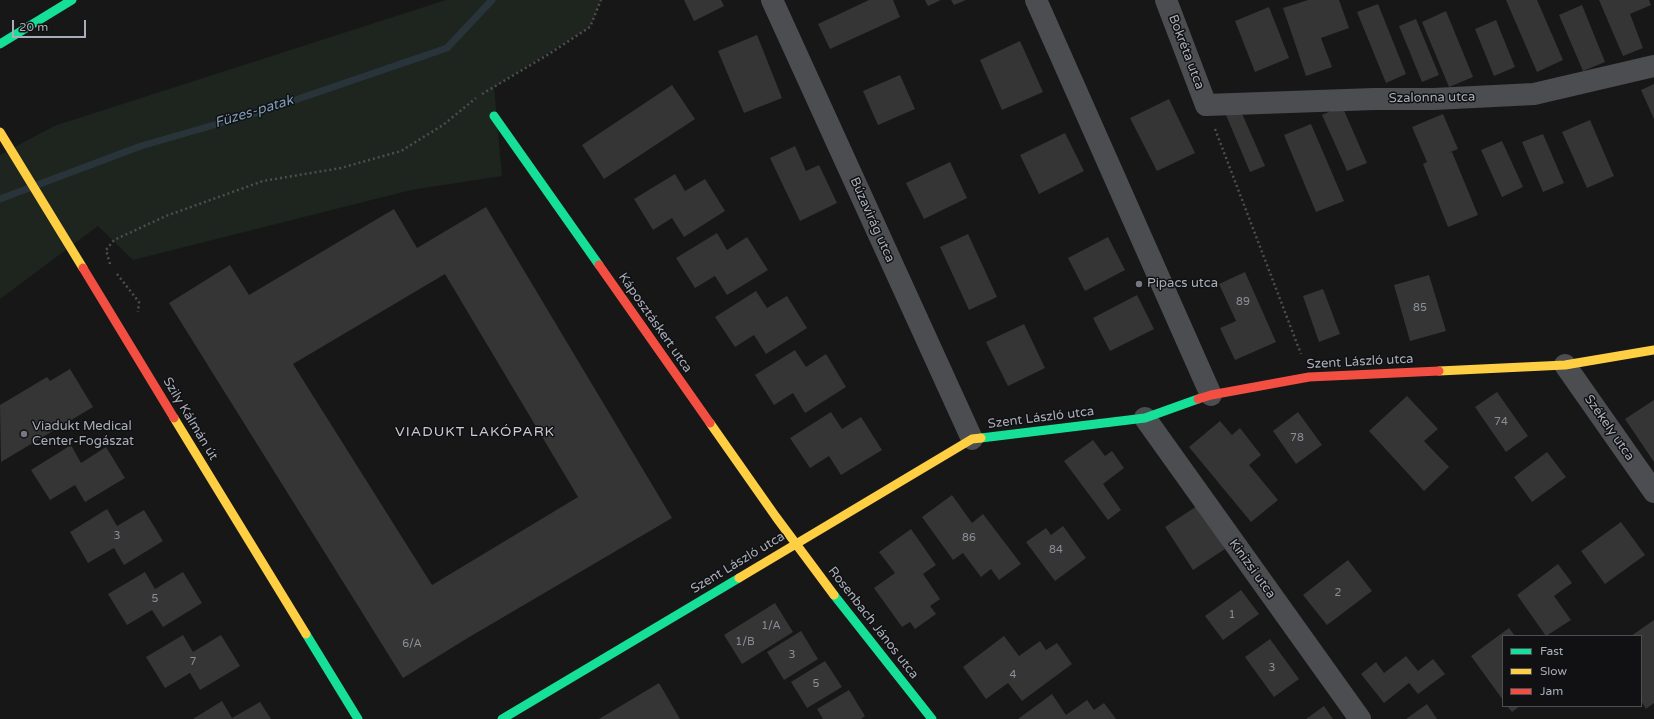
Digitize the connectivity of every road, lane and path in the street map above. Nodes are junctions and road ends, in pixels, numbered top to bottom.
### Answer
1 (72, 0) edge
2 (601, 0) edge
3 (772, 0) edge
4 (1036, 0) edge
5 (1166, 0) edge
6 (0, 44) edge
7 (1654, 66) edge
8 (1206, 104) junction
9 (494, 116) dead end
10 (0, 132) edge
11 (106, 250) dead end
12 (1654, 350) edge
13 (1565, 365) junction
14 (1309, 377) junction
15 (1211, 395) junction
16 (1145, 418) junction
17 (972, 439) junction
18 (1654, 492) edge
19 (795, 544) junction
20 (358, 719) edge
21 (502, 719) edge
22 (932, 719) edge
23 (1360, 719) edge

1 - 6 street
2 - 11 path
3 - 17 street, Búzavirág utca
4 - 15 street
5 - 8 street, Bokréta utca
7 - 8 street, Szalonna utca
8 - 14 path
9 - 19 street, Káposztáskert utca
10 - 20 street, Szily Kálmán út
12 - 13 street, Szent László utca
13 - 14 street, Szent László utca
13 - 18 street, Székely utca
14 - 15 street, Szent László utca
15 - 16 street, Szent László utca
16 - 17 street, Szent László utca
16 - 23 street, Kinizsi utca
17 - 19 street, Szent László utca
19 - 21 street, Szent László utca
19 - 22 street, Rosenbach János utca

